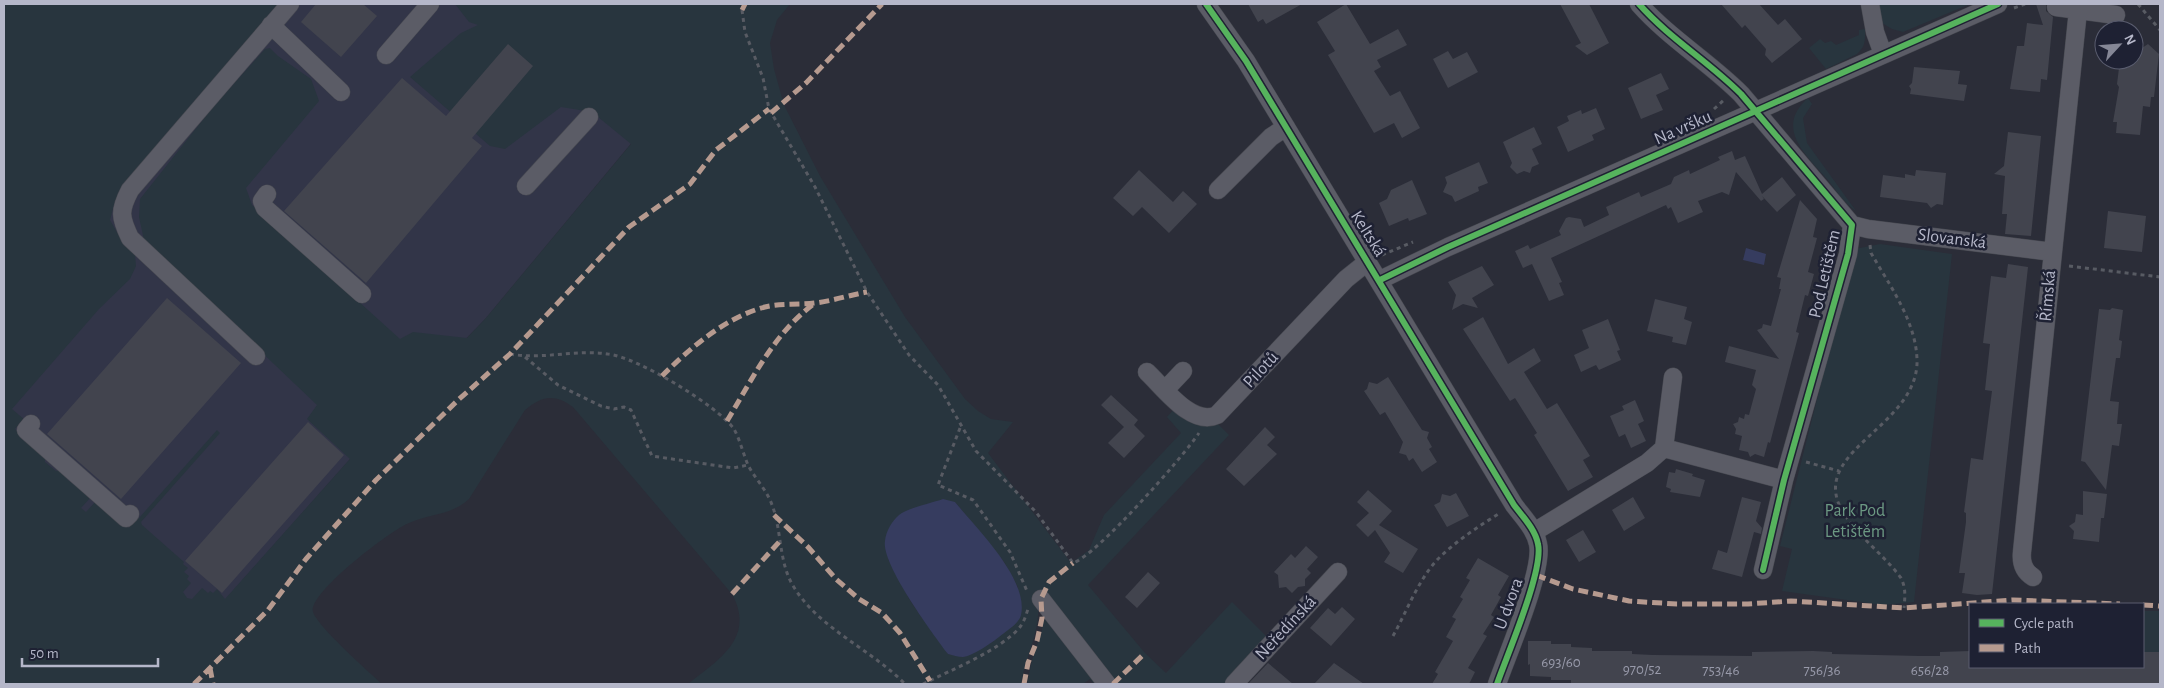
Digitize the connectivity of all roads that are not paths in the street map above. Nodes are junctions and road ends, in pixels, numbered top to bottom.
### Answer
1 (290, 4) edge
2 (430, 4) edge
3 (1206, 4) edge
4 (1639, 4) edge
5 (1870, 4) edge
6 (1998, 4) edge
7 (2056, 7) dead end
8 (2078, 10) junction
9 (2116, 15) dead end
10 (271, 25) junction
11 (1883, 54) junction
12 (386, 55) dead end
13 (341, 92) dead end
14 (1757, 112) junction
15 (589, 117) dead end
16 (1286, 127) junction
17 (526, 186) dead end
18 (1218, 190) dead end
19 (267, 194) dead end
20 (1852, 225) junction
21 (2052, 258) junction
22 (1366, 263) junction
23 (1380, 280) junction
24 (362, 294) dead end
25 (256, 356) dead end
26 (1183, 370) dead end
27 (1147, 372) dead end
28 (1673, 376) dead end
29 (1165, 390) junction
30 (31, 424) dead end
31 (1664, 448) junction
32 (1784, 480) junction
33 (130, 514) dead end
34 (1534, 532) junction
35 (1763, 570) dead end
36 (1338, 572) dead end
37 (2033, 577) dead end
38 (1031, 599) road end
39 (1107, 684) edge
40 (1234, 684) edge
41 (1497, 684) edge

1 - 10 street
2 - 12 street
3 - 16 street, Keltská
4 - 14 street, Pod Letištěm
5 - 11 street
6 - 11 street, Na vršku
7 - 8 street
8 - 9 street
8 - 21 street, Římská
10 - 13 street
10 - 25 street
11 - 14 street, Na vršku
14 - 20 street, Pod Letištěm
14 - 23 street, Na vršku
15 - 17 street
16 - 18 street
16 - 22 street, Keltská
19 - 24 street
20 - 21 street, Slovanská
20 - 32 street, Pod Letištěm
21 - 37 street, Římská
22 - 23 street, Keltská
22 - 29 street, Pilotů
23 - 34 street, Keltská
26 - 29 street
27 - 29 street
28 - 31 street
30 - 33 street
31 - 32 street
31 - 34 street
32 - 35 street, Pod Letištěm
34 - 41 street, U dvora
36 - 40 street, Neředínská
38 - 39 street

